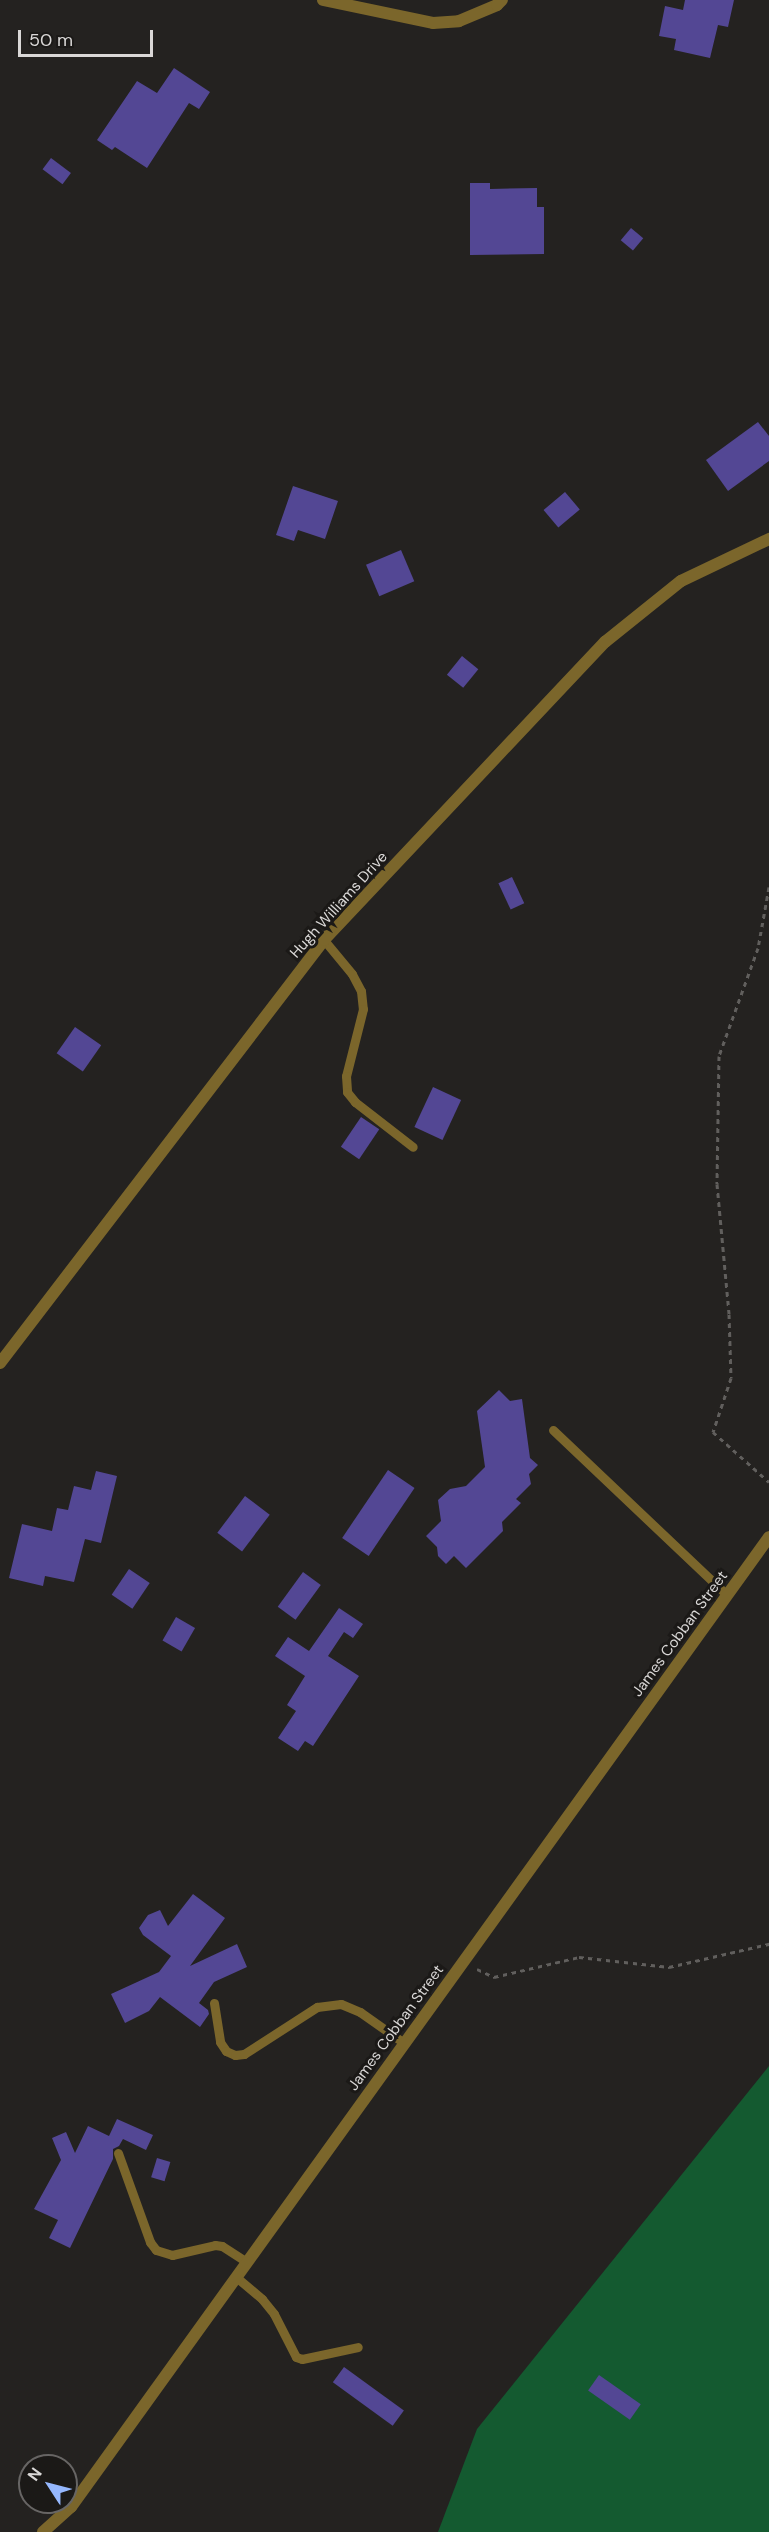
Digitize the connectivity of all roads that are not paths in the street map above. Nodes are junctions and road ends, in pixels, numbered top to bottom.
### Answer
1 (323, 0) edge
2 (502, 0) edge
3 (769, 539) edge
4 (324, 940) junction
5 (413, 1148) dead end
6 (0, 1363) edge
7 (553, 1430) dead end
8 (769, 1538) edge
9 (726, 1594) junction
10 (214, 2003) dead end
11 (404, 2043) junction
12 (118, 2153) dead end
13 (247, 2262) junction
14 (236, 2277) junction
15 (358, 2347) dead end
16 (43, 2532) edge

1 - 2 street
3 - 4 street, Hugh Williams Drive
4 - 5 lane
4 - 6 street, Hugh Williams Drive
7 - 9 lane
8 - 9 street, James Cobban Street
9 - 11 street, James Cobban Street
10 - 11 lane
11 - 13 street, James Cobban Street
12 - 13 lane
13 - 14 street, James Cobban Street
14 - 15 lane
14 - 16 street, James Cobban Street

